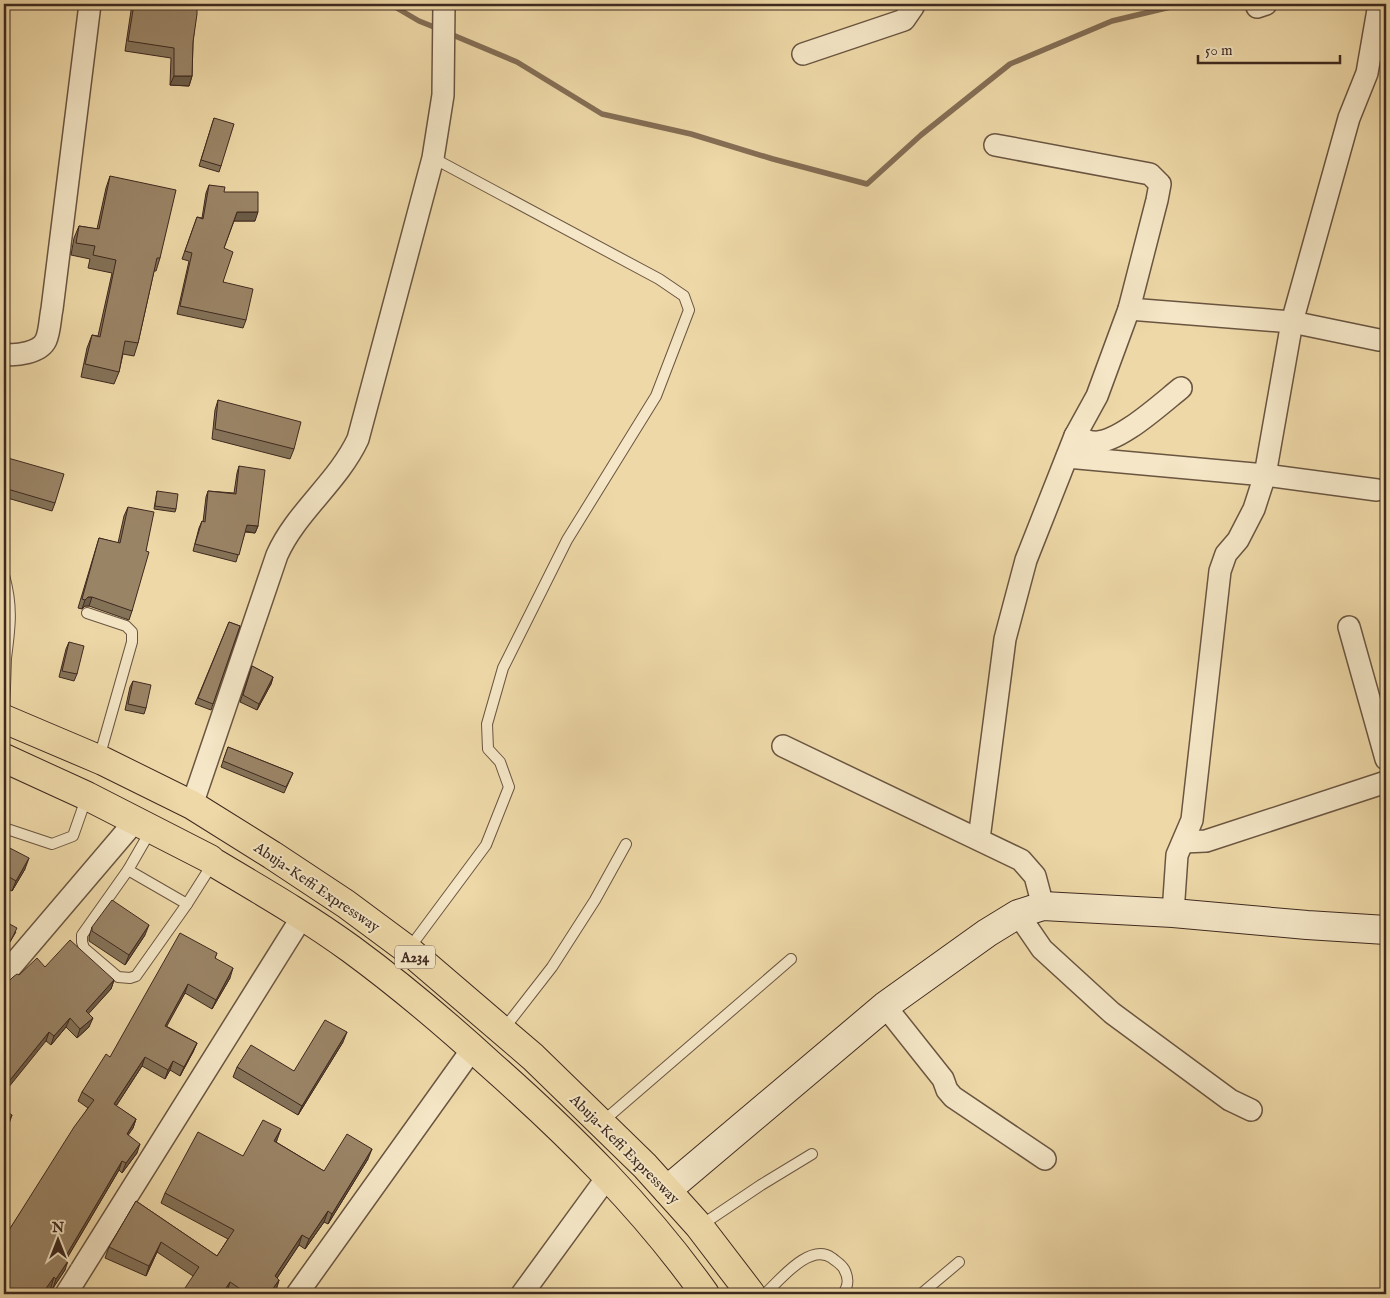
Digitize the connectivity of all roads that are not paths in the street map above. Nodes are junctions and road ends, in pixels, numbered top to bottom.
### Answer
1 (90, 4) edge
2 (912, 4) edge
3 (1379, 4) edge
4 (444, 7) edge
5 (803, 54) dead end
6 (995, 145) dead end
7 (434, 158) junction
8 (1129, 309) junction
9 (1292, 322) junction
10 (1379, 340) dead end
11 (4, 354) edge
12 (1181, 388) dead end
13 (1075, 436) junction
14 (1067, 457) junction
15 (1265, 475) junction
16 (1377, 490) dead end
17 (4, 575) edge
18 (87, 613) edge
19 (1349, 627) dead end
20 (5, 655) edge
21 (4, 718) edge
22 (783, 746) dead end
23 (4, 758) edge
24 (98, 759) junction
25 (1386, 759) edge
26 (1386, 782) edge
27 (87, 796) junction
28 (192, 805) junction
29 (144, 824) junction
30 (4, 828) edge
31 (979, 839) junction
32 (1183, 842) junction
33 (626, 844) dead end
34 (213, 862) junction
35 (128, 870) junction
36 (186, 904) junction
37 (1031, 910) junction
38 (1173, 913) junction
39 (302, 917) junction
40 (1386, 930) edge
41 (408, 950) junction
42 (791, 960) dead end
43 (4, 975) edge
44 (885, 1006) junction
45 (503, 1031) junction
46 (472, 1048) junction
47 (1251, 1110) dead end
48 (600, 1124) junction
49 (812, 1154) dead end
50 (1045, 1159) dead end
51 (608, 1176) junction
52 (667, 1190) junction
53 (699, 1226) junction
54 (959, 1262) dead end
55 (66, 1294) edge
56 (297, 1294) edge
57 (522, 1294) edge
58 (705, 1294) edge
59 (751, 1294) edge
60 (765, 1294) edge
61 (843, 1294) edge
62 (920, 1294) edge

1 - 11 street
2 - 5 street
3 - 9 street
4 - 7 street
6 - 8 street
7 - 28 street
7 - 41 lane
8 - 9 street
8 - 13 street
9 - 10 street
9 - 15 street
12 - 13 street
13 - 14 street
14 - 15 street
14 - 31 street
15 - 16 street
15 - 32 street
17 - 20 lane
18 - 24 lane
19 - 25 street
20 - 21 lane
21 - 24 highway, Abuja-Keffi Expressway / A234
22 - 31 street
23 - 27 highway, Abuja-Keffi Expressway / A234
24 - 28 highway, Abuja-Keffi Expressway / A234
26 - 32 street
27 - 29 highway, Abuja-Keffi Expressway / A234
27 - 30 lane
28 - 41 highway, Abuja-Keffi Expressway / A234
29 - 34 highway, Abuja-Keffi Expressway / A234
29 - 35 lane
29 - 43 street
31 - 37 street
32 - 38 street
33 - 45 lane
34 - 36 lane
34 - 39 highway, Abuja-Keffi Expressway / A234
35 - 36 lane
35 - 36 lane
37 - 38 street
37 - 44 street
37 - 47 street
38 - 40 street
39 - 46 highway, Abuja-Keffi Expressway / A234
39 - 55 street
41 - 45 highway, Abuja-Keffi Expressway / A234
42 - 48 lane
44 - 50 street
44 - 52 street
45 - 48 highway, Abuja-Keffi Expressway / A234
46 - 51 highway, Abuja-Keffi Expressway / A234
46 - 56 street
48 - 52 highway, Abuja-Keffi Expressway / A234
49 - 53 lane
51 - 57 street
51 - 58 highway, Abuja-Keffi Expressway / A234
52 - 53 highway, Abuja-Keffi Expressway / A234
53 - 59 highway, Abuja-Keffi Expressway / A234
54 - 62 lane
60 - 61 lane

